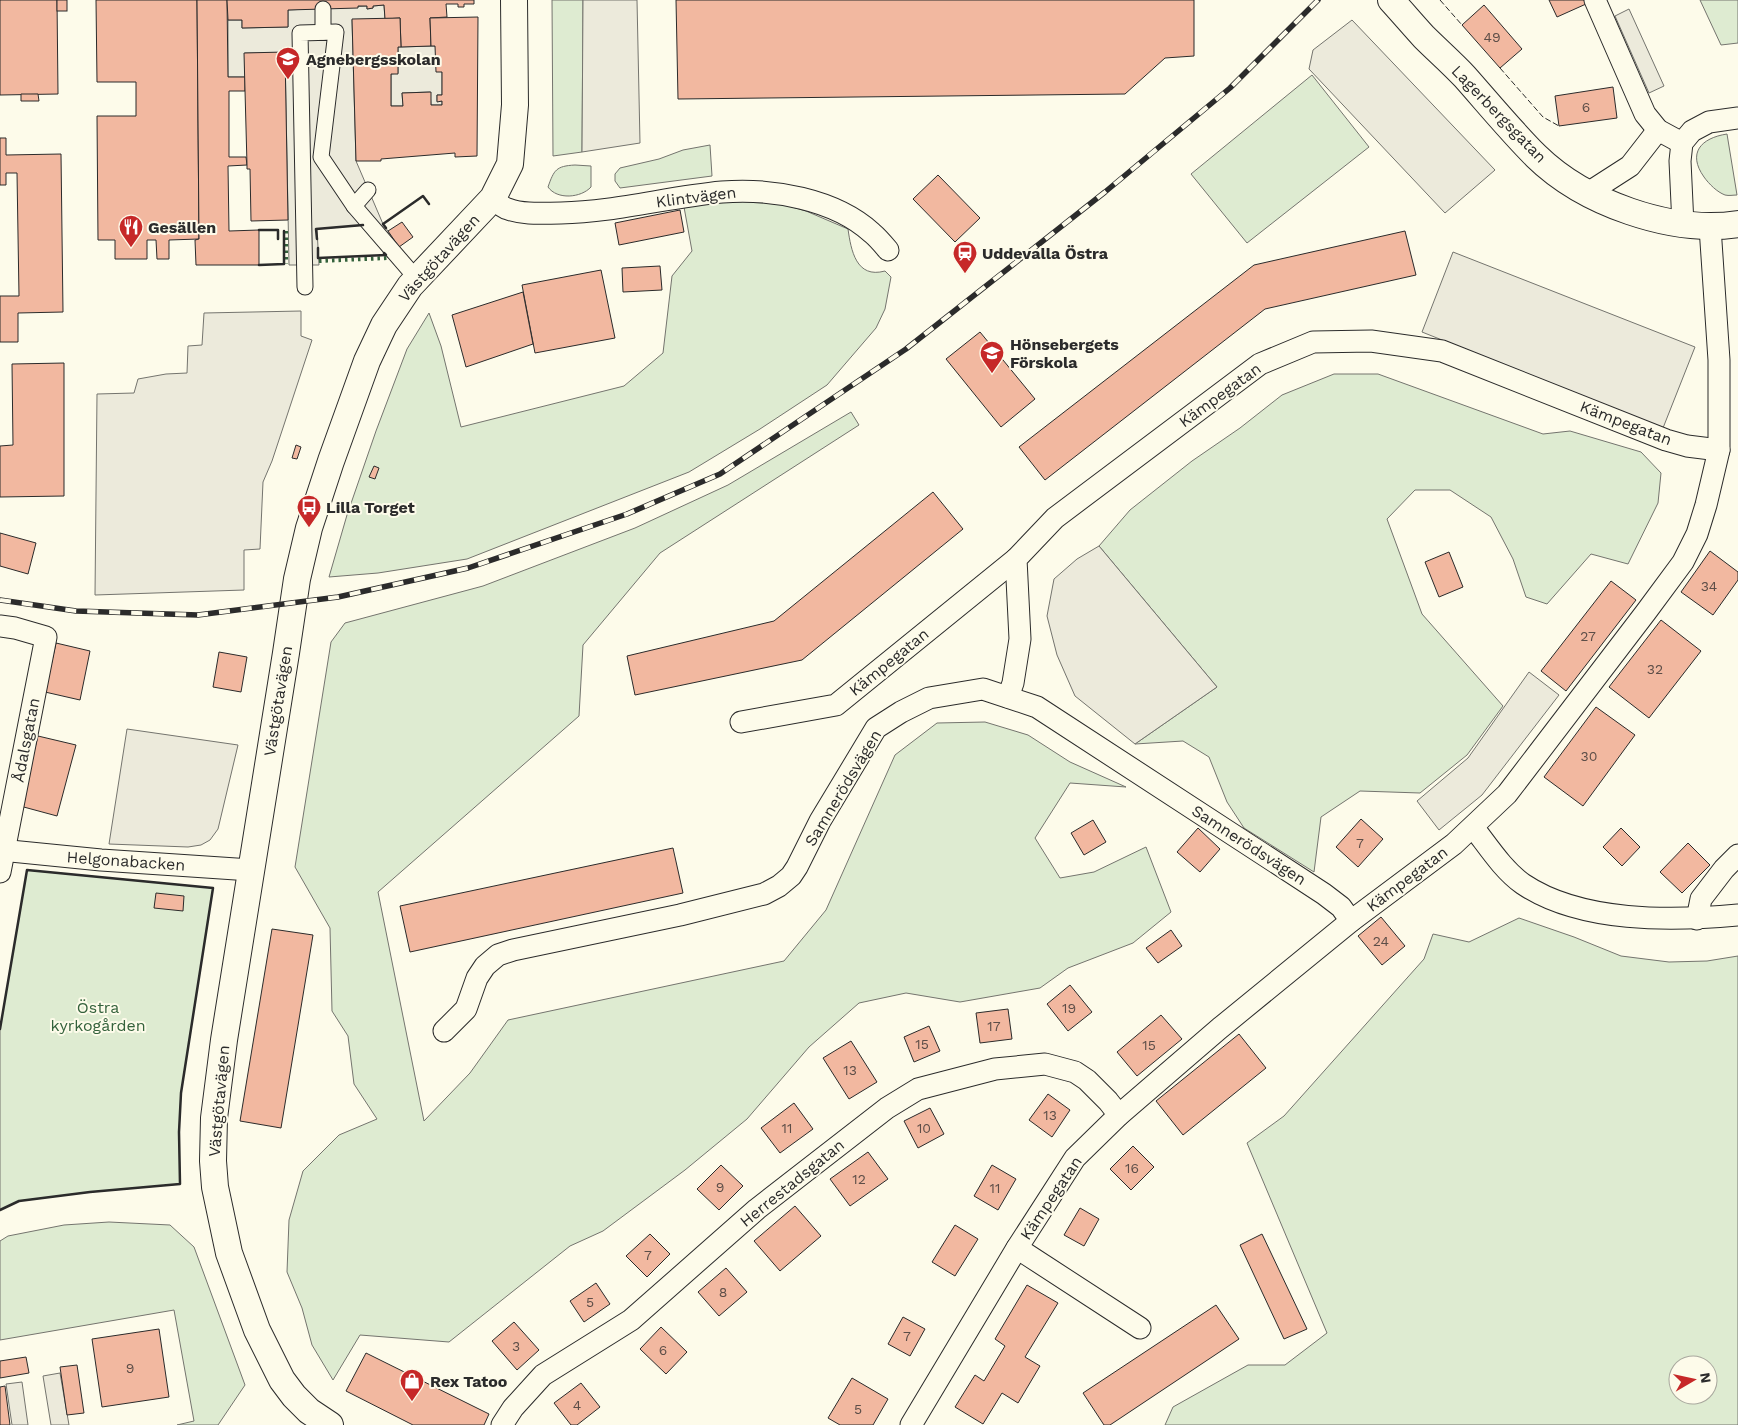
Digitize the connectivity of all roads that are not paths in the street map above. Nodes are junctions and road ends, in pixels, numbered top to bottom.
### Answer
1 (514, 0) edge
2 (1391, 0) edge
3 (1595, 0) edge
4 (323, 9) dead end
5 (323, 32) junction
6 (1738, 118) edge
7 (1658, 130) junction
8 (1682, 143) junction
9 (303, 156) junction
10 (321, 157) junction
11 (368, 190) dead end
12 (1588, 193) junction
13 (493, 198) junction
14 (354, 206) junction
15 (1738, 224) edge
16 (1683, 225) junction
17 (1710, 227) junction
18 (888, 250) dead end
19 (416, 279) junction
20 (305, 287) dead end
21 (1719, 450) junction
22 (1016, 559) junction
23 (0, 626) edge
24 (1008, 697) junction
25 (742, 722) dead end
26 (1474, 827) junction
27 (2, 850) edge
28 (1738, 855) edge
29 (251, 870) junction
30 (0, 872) edge
31 (1738, 915) edge
32 (1697, 919) junction
33 (1351, 921) junction
34 (444, 1031) dead end
35 (1119, 1115) junction
36 (1017, 1248) junction
37 (1140, 1328) dead end
38 (330, 1425) edge
39 (502, 1425) edge
40 (911, 1425) edge

1 - 13 street, Västgötavägen
2 - 12 street, Lagerbergsgatan
3 - 7 street
4 - 5 street
5 - 9 street
5 - 10 street
6 - 8 street
7 - 8 street
7 - 12 street
8 - 16 street
9 - 10 street
9 - 20 street
10 - 14 street
11 - 14 street
12 - 16 street, Lagerbergsgatan
13 - 18 street, Klintvägen
13 - 19 street, Västgötavägen
14 - 19 street
15 - 17 street, Lagerbergsgatan
16 - 17 street, Lagerbergsgatan
17 - 21 street, Kämpegatan
19 - 29 street, Västgötavägen
21 - 22 street, Kämpegatan
21 - 26 street, Kämpegatan
22 - 24 street
22 - 25 street, Kämpegatan
23 - 27 street, Ådalsgatan
24 - 33 street, Samnerödsvägen
24 - 34 street, Samnerödsvägen
26 - 32 street
26 - 33 street, Kämpegatan
27 - 29 street, Helgonabacken
27 - 30 street, Ådalsgatan
28 - 32 street
29 - 38 street, Västgötavägen
31 - 32 street
33 - 35 street, Kämpegatan
35 - 36 street, Kämpegatan
35 - 39 street, Herrestadsgatan
36 - 37 street, Kämpegatan
36 - 40 street, Kämpegatan

